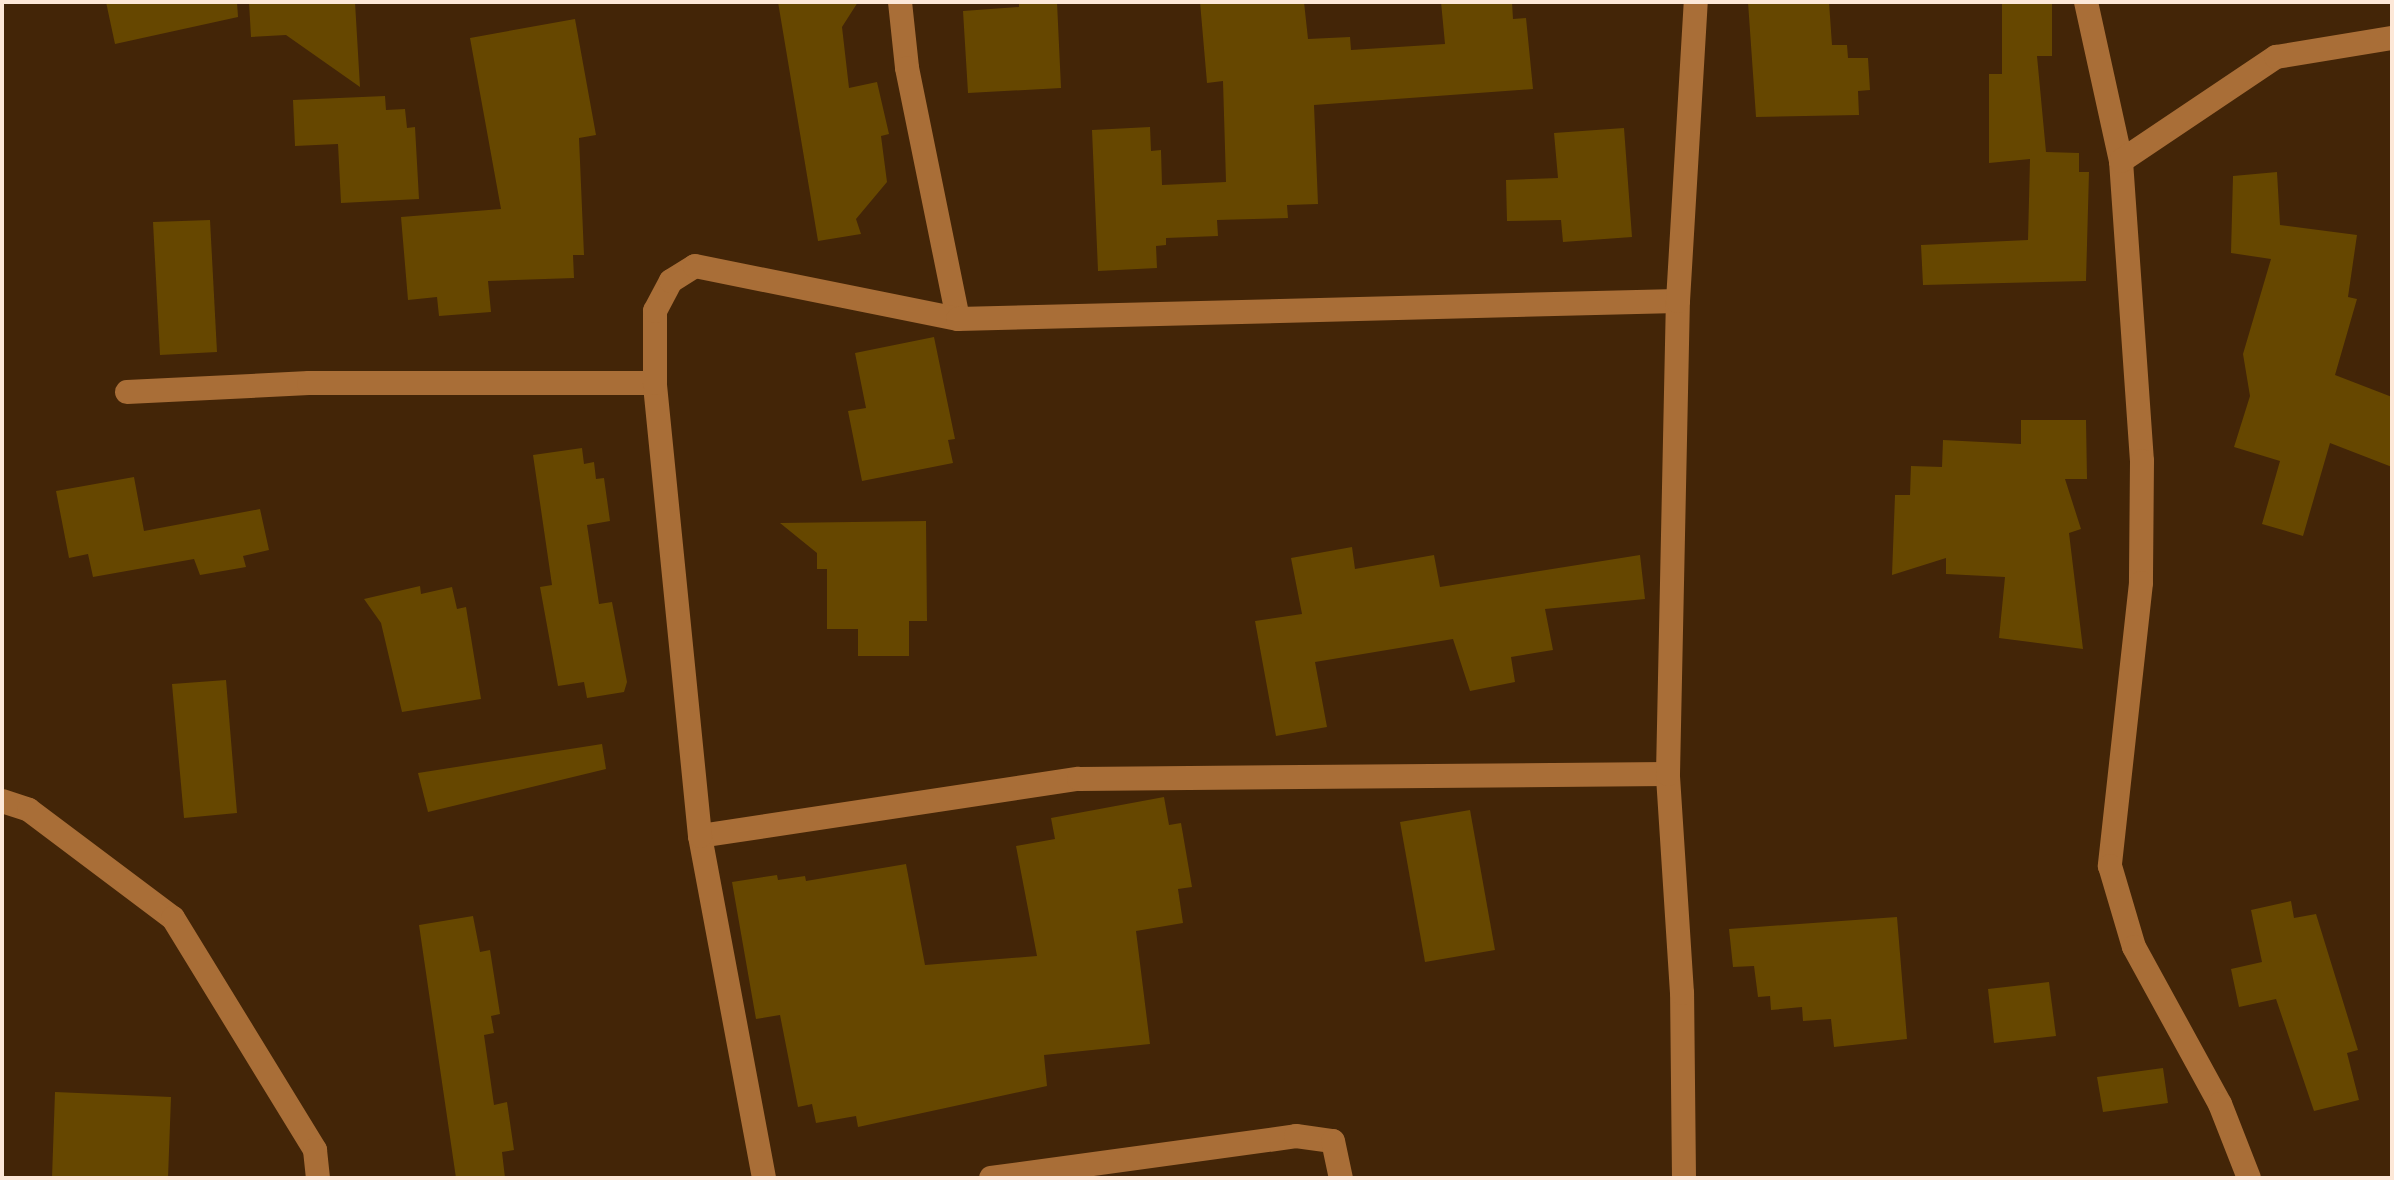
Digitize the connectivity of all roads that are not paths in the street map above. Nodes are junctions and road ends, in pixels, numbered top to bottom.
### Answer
1 (900, 2) edge
2 (1696, 2) edge
3 (2086, 2) edge
4 (2392, 38) edge
5 (2121, 161) junction
6 (1678, 301) junction
7 (958, 319) junction
8 (655, 383) junction
9 (127, 392) dead end
10 (1668, 774) junction
11 (2, 801) edge
12 (700, 836) junction
13 (318, 1178) edge
14 (764, 1178) edge
15 (991, 1178) edge
16 (1341, 1178) edge
17 (1684, 1178) edge
18 (2249, 1178) edge

1 - 7 street
2 - 6 street
3 - 5 street
4 - 5 street
5 - 18 street
6 - 7 street
6 - 10 street
7 - 8 street
8 - 9 street
8 - 12 street
10 - 12 street
10 - 17 street
11 - 13 street
12 - 14 street
15 - 16 street

